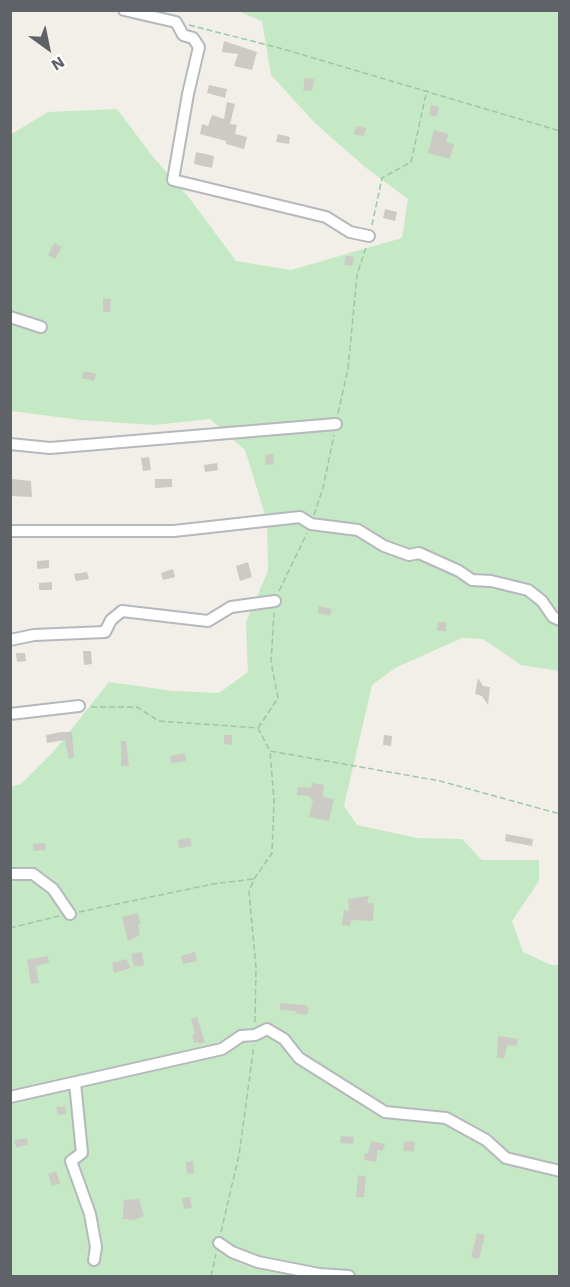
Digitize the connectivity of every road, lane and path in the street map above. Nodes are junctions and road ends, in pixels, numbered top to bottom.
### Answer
1 (124, 10) edge
2 (176, 22) junction
3 (427, 90) junction
4 (560, 131) edge
5 (369, 236) junction
6 (10, 317) edge
7 (41, 327) dead end
8 (336, 424) junction
9 (10, 444) edge
10 (311, 524) junction
11 (10, 531) edge
12 (274, 600) junction
13 (560, 620) edge
14 (10, 640) edge
15 (79, 706) joint
16 (10, 714) edge
17 (258, 728) junction
18 (270, 751) junction
19 (560, 814) edge
20 (10, 874) edge
21 (254, 879) junction
22 (70, 914) junction
23 (10, 928) edge
24 (255, 1035) junction
25 (75, 1083) junction
26 (10, 1097) edge
27 (560, 1171) edge
28 (219, 1243) junction
29 (94, 1260) dead end
30 (211, 1276) edge
31 (349, 1276) edge

1 - 2 street
2 - 3 path
2 - 5 street
3 - 4 path
3 - 5 path
5 - 8 path
6 - 7 street
8 - 9 street
8 - 10 path
10 - 11 street
10 - 12 path
10 - 13 street
12 - 14 street
12 - 17 path
15 - 16 street
15 - 17 path
17 - 18 path
18 - 19 path
18 - 21 path
20 - 22 street
21 - 22 path
21 - 24 path
22 - 23 path
24 - 25 street
24 - 27 street
24 - 28 path
25 - 26 street
25 - 29 street
28 - 30 path
28 - 31 street

